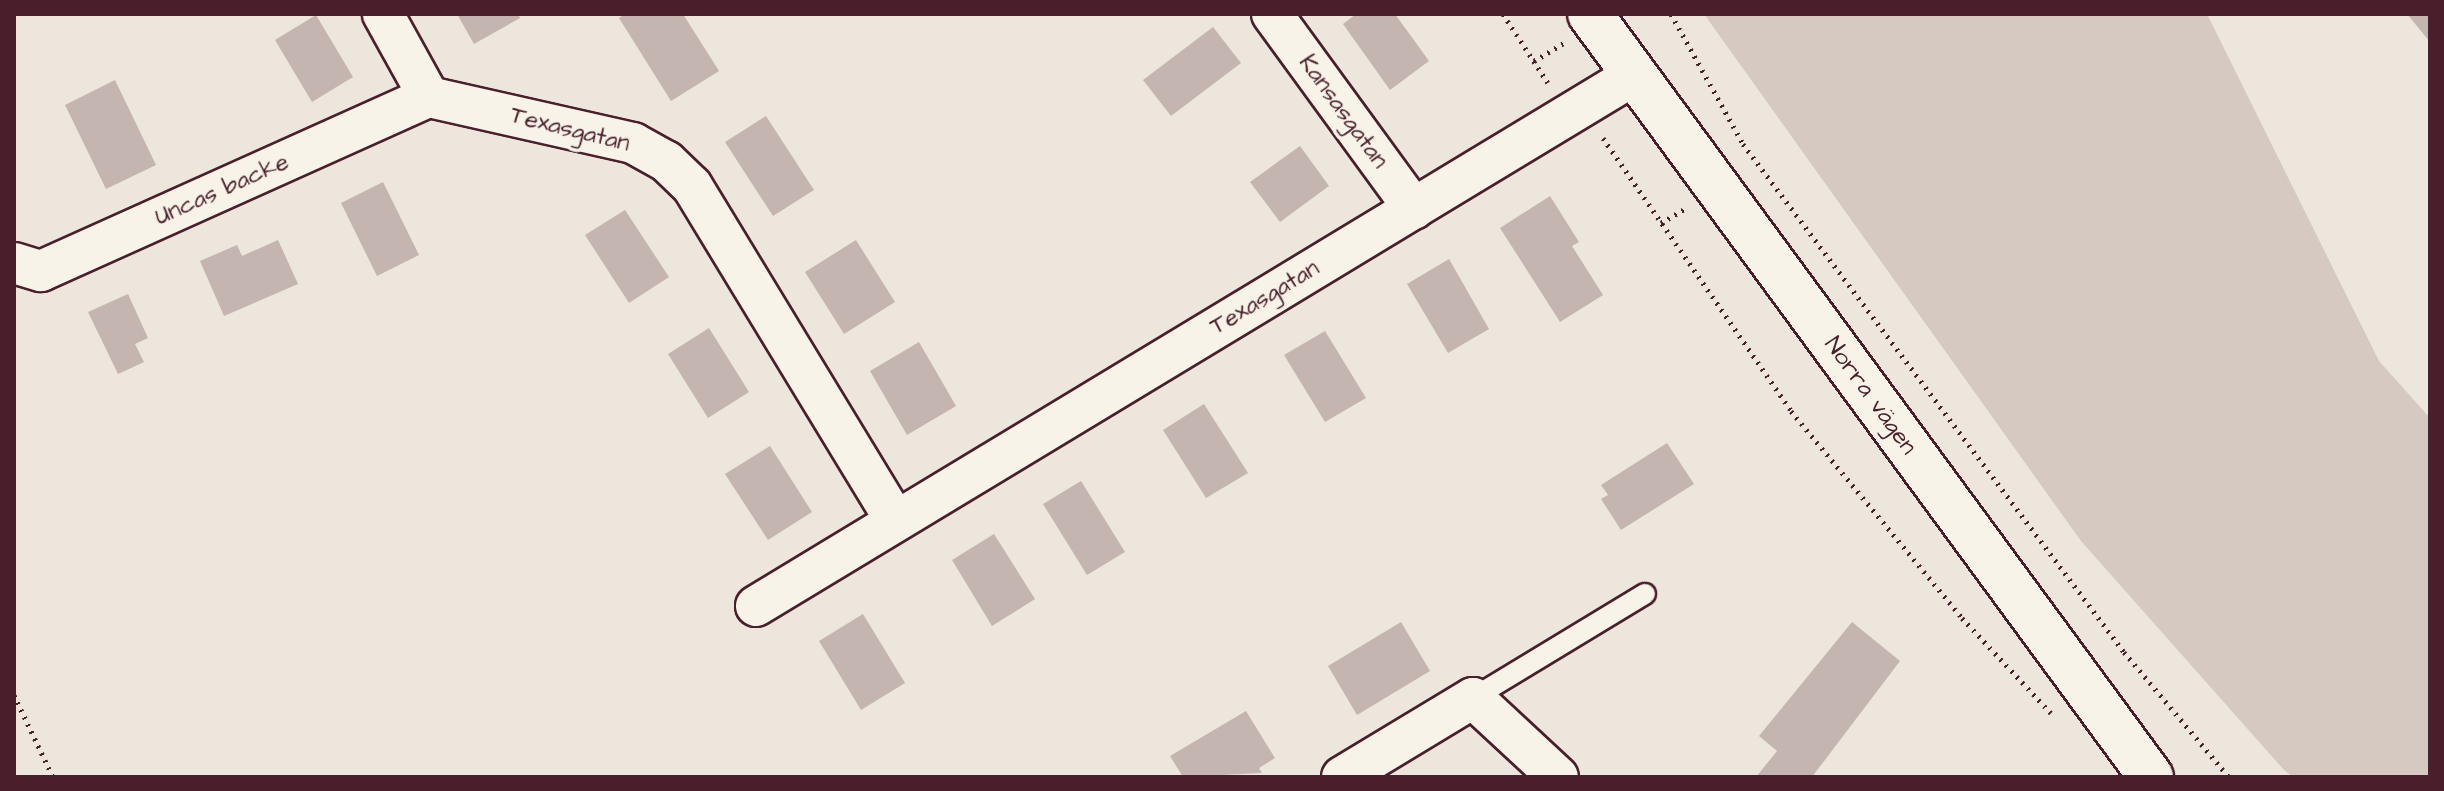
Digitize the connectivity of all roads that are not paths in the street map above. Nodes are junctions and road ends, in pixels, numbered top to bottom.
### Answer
1 (383, 14) edge
2 (1272, 14) edge
3 (1590, 14) edge
4 (1634, 75) junction
5 (429, 97) junction
6 (1414, 209) junction
7 (14, 263) edge
8 (895, 520) junction
9 (1645, 594) dead end
10 (756, 606) dead end
11 (1473, 698) junction
12 (1342, 777) edge
13 (1558, 777) edge
14 (2151, 777) edge

1 - 5 street
2 - 6 street, Kansasgatan
3 - 4 street, Norra vägen
4 - 6 street, Texasgatan
4 - 14 street, Norra vägen
5 - 7 street, Uncas backe
5 - 8 street, Texasgatan
6 - 8 street, Texasgatan
8 - 10 street, Texasgatan
9 - 11 lane
11 - 12 street
11 - 13 street

